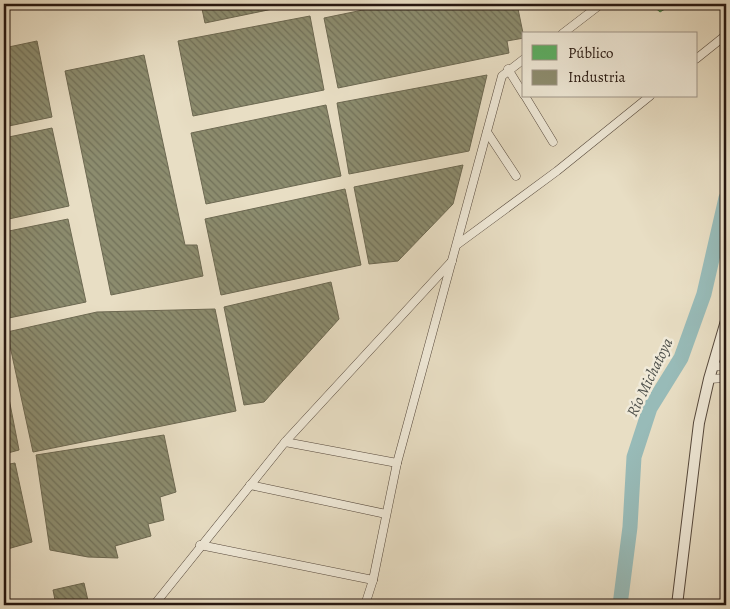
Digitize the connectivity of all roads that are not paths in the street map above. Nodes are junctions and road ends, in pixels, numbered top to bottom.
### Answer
1 (601, 4) edge
2 (565, 32) edge
3 (726, 35) edge
4 (698, 57) edge
5 (522, 60) edge
6 (508, 70) junction
7 (522, 93) edge
8 (525, 98) edge
9 (648, 98) edge
10 (487, 132) junction
11 (553, 142) dead end
12 (516, 176) dead end
13 (458, 244) junction
14 (452, 260) junction
15 (726, 322) edge
16 (713, 366) junction
17 (726, 367) edge
18 (709, 378) junction
19 (726, 378) edge
20 (285, 442) junction
21 (397, 463) junction
22 (250, 484) junction
23 (386, 514) junction
24 (200, 545) junction
25 (372, 580) junction
26 (154, 605) edge
27 (365, 605) edge
28 (677, 605) edge

1 - 2 street
3 - 4 street
5 - 6 street
6 - 7 street
6 - 10 street
8 - 11 street
9 - 13 street
10 - 12 street
10 - 13 street
13 - 14 street
14 - 20 street
14 - 21 street
15 - 16 street
16 - 17 street
16 - 18 street
18 - 19 street
18 - 28 street
20 - 21 street
20 - 22 street
21 - 23 street
22 - 23 street
22 - 24 street
23 - 25 street
24 - 25 street
24 - 26 street
25 - 27 street

